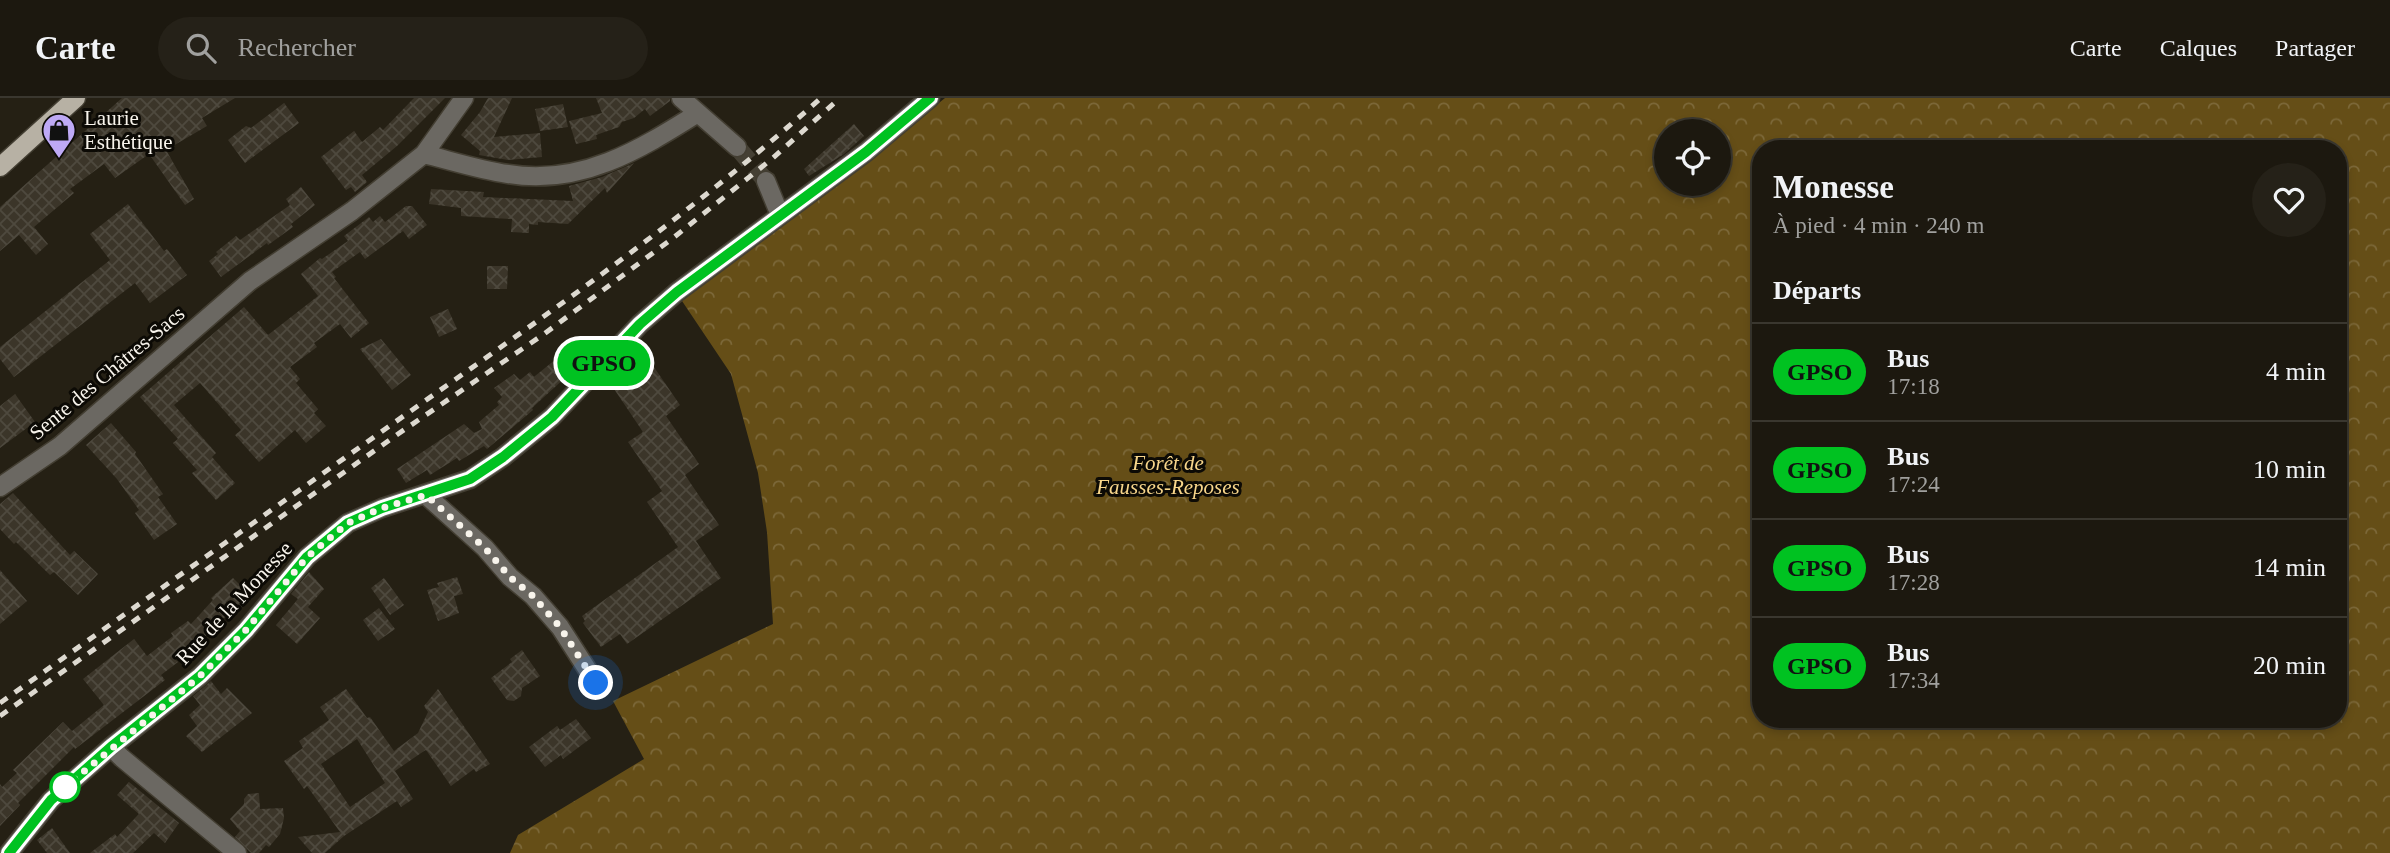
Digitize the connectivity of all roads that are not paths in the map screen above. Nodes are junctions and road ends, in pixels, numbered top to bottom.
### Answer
1 (76, 98) edge
2 (464, 98) edge
3 (681, 98) edge
4 (930, 98) edge
5 (698, 113) junction
6 (737, 147) tunnel mouth
7 (424, 154) junction
8 (0, 167) edge
9 (766, 181) tunnel mouth
10 (780, 215) junction
11 (0, 487) edge
12 (426, 495) junction
13 (596, 683) dead end
14 (111, 747) junction
15 (9, 853) edge
16 (236, 853) edge

1 - 8 main road
2 - 7 street, Sente des Châtres-Sacs
3 - 5 street
4 - 10 street, Rue de la Monesse
5 - 6 street
5 - 7 street
7 - 11 street, Sente des Châtres-Sacs
9 - 10 street
10 - 12 street, Rue de la Monesse
12 - 13 street
12 - 14 street, Rue de la Monesse
14 - 15 street, Rue de la Monesse
14 - 16 street

